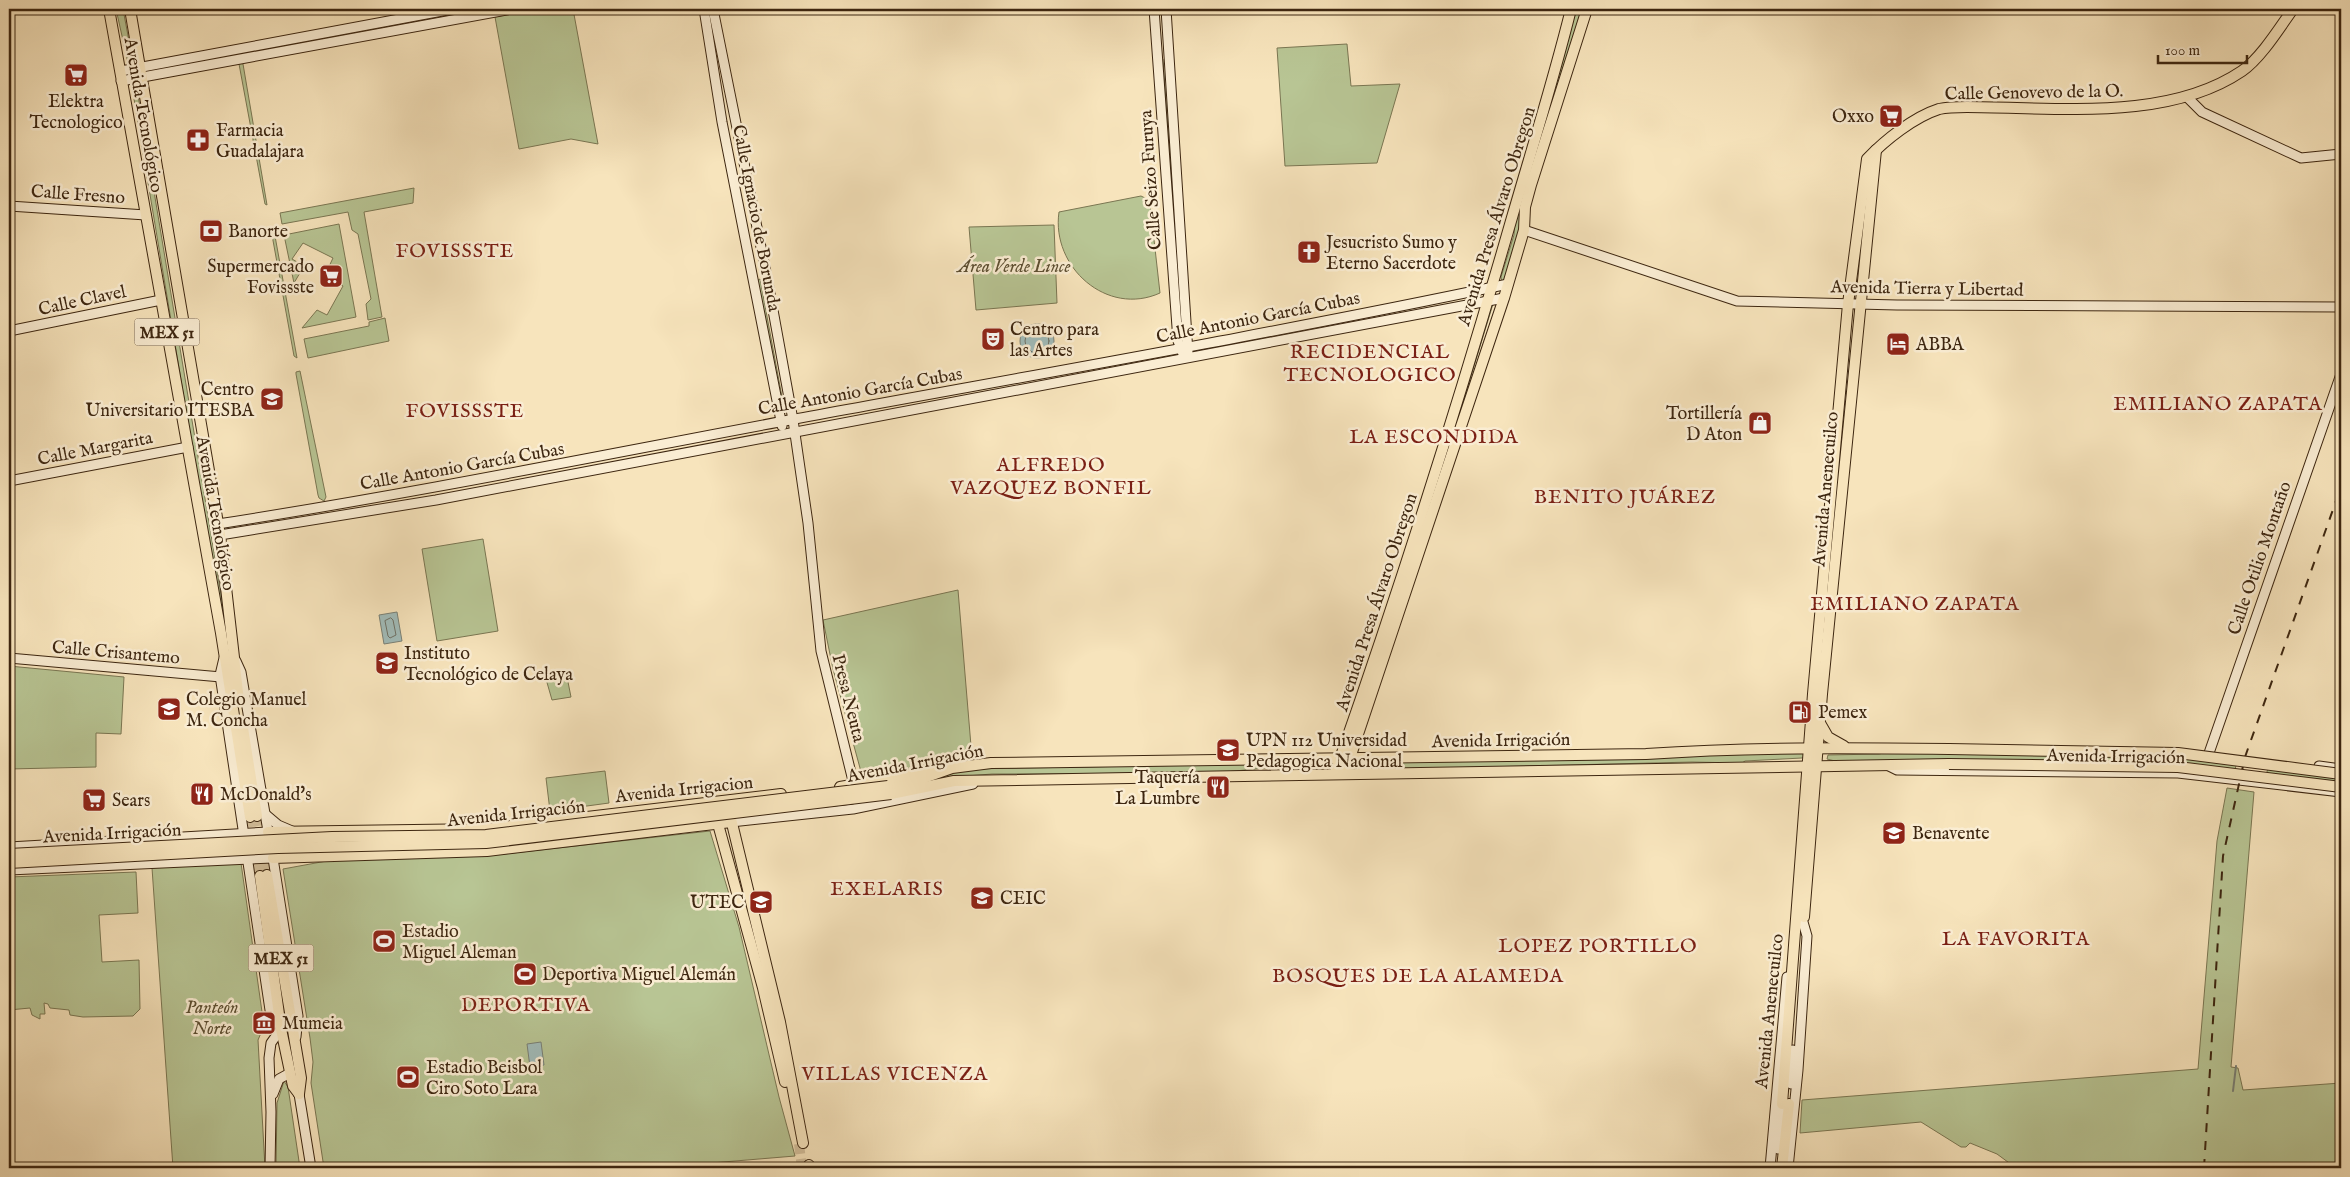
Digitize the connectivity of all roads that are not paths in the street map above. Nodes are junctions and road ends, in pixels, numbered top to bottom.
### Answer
1 (109, 9) edge
2 (130, 9) edge
3 (453, 9) edge
4 (512, 9) edge
5 (704, 9) edge
6 (713, 9) edge
7 (1154, 9) edge
8 (1166, 9) edge
9 (1571, 9) edge
10 (1587, 9) edge
11 (2293, 9) edge
12 (142, 73) junction
13 (121, 76) junction
14 (2187, 97) junction
15 (1876, 149) junction
16 (2341, 154) edge
17 (1868, 159) joint
18 (9, 206) edge
19 (146, 215) junction
20 (1524, 230) junction
21 (1508, 284) junction
22 (1492, 287) junction
23 (1504, 298) junction
24 (161, 300) junction
25 (1488, 301) junction
26 (1848, 304) junction
27 (1859, 304) junction
28 (2341, 307) edge
29 (9, 331) edge
30 (1185, 352) junction
31 (2341, 374) edge
32 (793, 420) junction
33 (781, 422) junction
34 (794, 431) junction
35 (783, 433) junction
36 (188, 447) junction
37 (9, 482) edge
38 (434, 488) junction
39 (436, 500) junction
40 (284, 514) junction
41 (218, 524) junction
42 (285, 524) junction
43 (808, 531) joint
44 (220, 535) junction
45 (228, 655) junction
46 (9, 658) edge
47 (221, 677) junction
48 (1815, 724) junction
49 (1356, 741) junction
50 (1890, 747) junction
51 (1789, 748) junction
52 (1813, 748) junction
53 (1848, 748) junction
54 (2149, 748) junction
55 (2209, 753) junction
56 (2228, 755) junction
57 (1345, 758) junction
58 (1371, 758) junction
59 (1788, 765) junction
60 (1812, 765) junction
61 (1839, 766) junction
62 (1889, 766) junction
63 (952, 768) junction
64 (2341, 769) edge
65 (2146, 772) junction
66 (1340, 773) junction
67 (2341, 774) edge
68 (2222, 778) junction
69 (997, 780) junction
70 (854, 785) junction
71 (1811, 785) junction
72 (2341, 787) edge
73 (890, 790) junction
74 (2341, 792) edge
75 (760, 796) junction
76 (726, 800) junction
77 (638, 810) junction
78 (598, 815) junction
79 (257, 816) junction
80 (755, 819) junction
81 (731, 822) junction
82 (718, 824) junction
83 (376, 829) junction
84 (333, 830) junction
85 (292, 831) junction
86 (268, 832) junction
87 (244, 833) junction
88 (639, 833) junction
89 (602, 837) junction
90 (9, 847) edge
91 (9, 854) edge
92 (371, 854) junction
93 (334, 855) junction
94 (273, 858) junction
95 (248, 859) junction
96 (9, 863) edge
97 (9, 870) edge
98 (1800, 922) junction
99 (281, 1029) junction
100 (295, 1042) junction
101 (290, 1073) junction
102 (299, 1094) junction
103 (271, 1101) junction
104 (1785, 1104) junction
105 (270, 1168) edge
106 (311, 1168) edge
107 (1770, 1168) edge
108 (1776, 1168) edge
109 (1782, 1168) edge
110 (1788, 1168) edge

1 - 13 main road, Avenida Tecnológico / MEX 51
2 - 12 main road, Avenida Tecnológico / MEX 51
3 - 12 street
4 - 12 street
5 - 33 street, Calle Ignacio de Borunda
6 - 32 street, Calle Ignacio de Borunda
7 - 30 street, Calle Seizo Furuya
8 - 30 street, Calle Seizo Furuya
9 - 22 main road, Avenida Presa Álvaro Obregon
10 - 20 main road, Avenida Presa Álvaro Obregon
11 - 14 main road, Calle Genovevo de la O.
12 - 13 street
12 - 41 main road, Avenida Tecnológico / MEX 51
13 - 19 main road, Avenida Tecnológico / MEX 51
14 - 15 main road, Calle Genovevo de la O.
14 - 16 street
15 - 17 main road, Calle Genovevo de la O.
15 - 27 main road, Avenida Anenecuilco
17 - 26 main road, Avenida Anenecuilco
18 - 19 street, Calle Fresno
19 - 24 main road, Avenida Tecnológico / MEX 51
20 - 21 main road, Avenida Presa Álvaro Obregon
20 - 26 street, Avenida Tierra y Libertad
21 - 22 street, Calle Antonio García Cubas
21 - 23 main road, Avenida Presa Álvaro Obregon
22 - 25 main road, Avenida Presa Álvaro Obregon
22 - 30 street, Calle Antonio García Cubas
23 - 25 street, Calle Antonio García Cubas
23 - 49 main road, Avenida Presa Álvaro Obregon
24 - 29 street, Calle Clavel
24 - 36 main road, Avenida Tecnológico / MEX 51
25 - 30 street, Calle Antonio García Cubas
25 - 57 main road, Avenida Presa Álvaro Obregon
26 - 27 street, Avenida Tierra y Libertad
26 - 48 main road, Avenida Anenecuilco
27 - 28 street, Avenida Tierra y Libertad
27 - 48 main road, Avenida Anenecuilco
30 - 32 street, Calle Antonio García Cubas
30 - 34 street, Calle Antonio García Cubas
31 - 55 street, Calle Otilio Montaño
32 - 33 street, Calle Antonio García Cubas
32 - 34 street, Calle Ignacio de Borunda
33 - 35 street, Calle Ignacio de Borunda
33 - 38 street, Calle Antonio García Cubas
34 - 35 street, Calle Antonio García Cubas
34 - 43 street, Calle Ignacio de Borunda
35 - 39 street, Calle Antonio García Cubas
36 - 37 street, Calle Margarita
36 - 45 main road, Avenida Tecnológico / MEX 51
38 - 39 street
38 - 40 street, Calle Antonio García Cubas
39 - 42 street, Calle Antonio García Cubas
40 - 41 street, Calle Antonio García Cubas
40 - 42 street
41 - 44 main road, Avenida Tecnológico / MEX 51
42 - 44 street, Calle Antonio García Cubas
43 - 70 street, Presa Neuta
44 - 45 main road, Avenida Tecnológico / MEX 51
45 - 47 street
45 - 79 main road, Avenida Tecnológico / MEX 51
46 - 47 street, Calle Crisantemo
47 - 87 street
48 - 51 main road
48 - 52 main road, Avenida Anenecuilco
48 - 53 main road
49 - 57 main road, Avenida Presa Álvaro Obregon
49 - 58 main road
50 - 53 main road, Avenida Irrigación
50 - 54 street, Avenida Irrigación
50 - 67 main road, Avenida Irrigación, bridge
51 - 52 main road, Avenida Irrigación
51 - 58 main road, Avenida Irrigación
52 - 53 main road, Avenida Irrigación
52 - 60 main road, Avenida Anenecuilco
54 - 55 street, Avenida Irrigación
54 - 65 street
55 - 56 street, Avenida Irrigación
56 - 64 street, Avenida Irrigación
56 - 68 street
57 - 58 main road, Avenida Irrigación
57 - 63 main road, Avenida Irrigación
57 - 66 main road
59 - 60 main road, Avenida Irrigación
59 - 66 main road, Avenida Irrigación
59 - 71 main road
60 - 61 main road, Avenida Irrigación
60 - 71 main road, Avenida Anenecuilco
61 - 62 main road, Avenida Irrigación
61 - 71 main road
62 - 65 street, Avenida Irrigación
62 - 72 main road, Avenida Irrigación, bridge
63 - 70 main road, Avenida Irrigacion
63 - 73 main road, Avenida Irrigación
65 - 68 street, Avenida Irrigación
66 - 69 main road, Avenida Irrigación
68 - 74 street, Avenida Irrigación
69 - 73 main road, Avenida Irrigación
69 - 80 street
70 - 75 main road, Avenida Irrigacion
71 - 98 main road, Avenida Anenecuilco
73 - 91 main road, Avenida Irrigación, bridge
73 - 96 main road, Avenida Irrigación, bridge
75 - 76 main road, Avenida Irrigacion
75 - 80 street
76 - 77 main road, Avenida Irrigacion
76 - 81 main road
77 - 78 main road, Avenida Irrigacion
77 - 88 main road
78 - 83 main road, Avenida Irrigacion
78 - 89 street
79 - 85 street
79 - 86 street
80 - 81 street
81 - 82 main road
81 - 82 main road
82 - 88 main road
83 - 84 main road, Avenida Irrigacion
83 - 92 street
84 - 85 main road, Avenida Irrigacion
84 - 93 street
85 - 86 main road, Avenida Irrigacion
86 - 87 street
86 - 94 street
87 - 90 street
87 - 95 street
88 - 89 main road
89 - 92 main road
92 - 93 main road
93 - 94 main road
94 - 95 street
94 - 100 street
95 - 97 street
95 - 99 street
98 - 104 main road, Avenida Anenecuilco
98 - 104 street, Avenida Anenecuilco
98 - 104 street, Avenida Anenecuilco
99 - 100 main road, MEX 51
99 - 101 main road, MEX 51
99 - 103 street
100 - 102 main road, MEX 51
101 - 102 main road, MEX 51
101 - 103 street
102 - 106 street, MEX 51
103 - 105 street
104 - 107 street
104 - 108 street
104 - 109 main road
104 - 110 street

